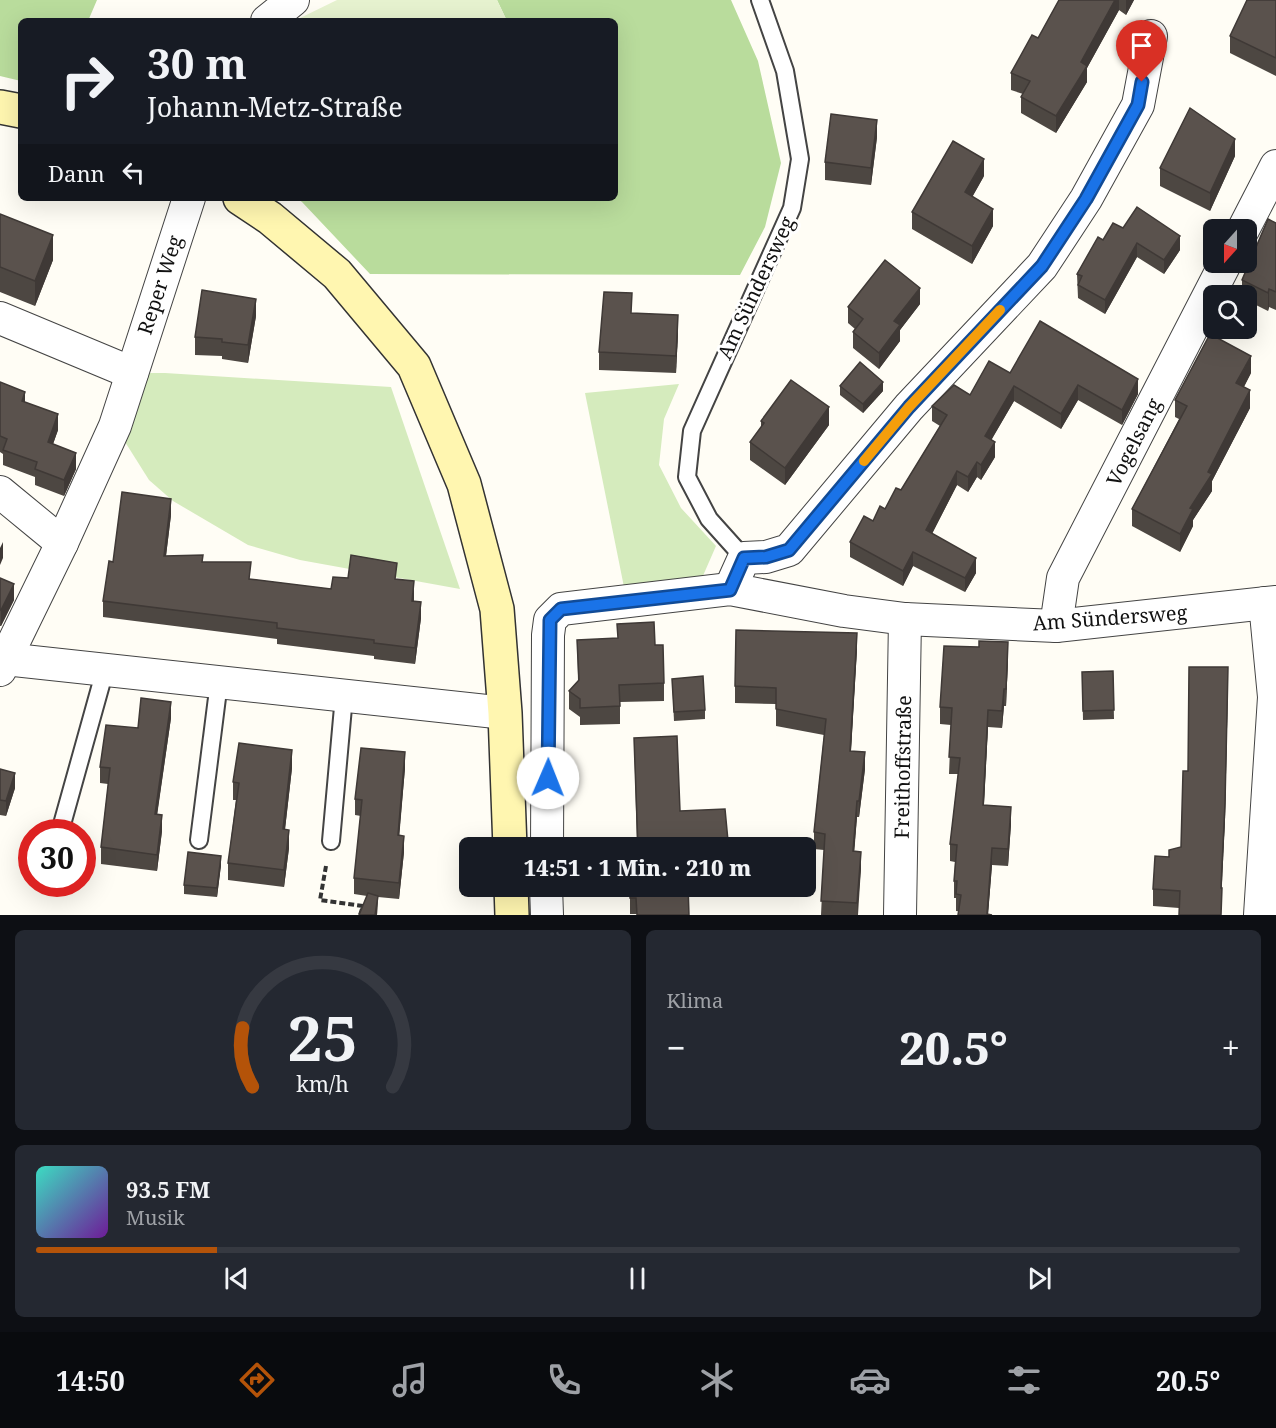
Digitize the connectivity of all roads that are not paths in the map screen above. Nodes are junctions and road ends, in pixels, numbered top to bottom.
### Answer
1 (292, 0) edge
2 (760, 0) edge
3 (271, 18) edge
4 (1151, 36) dead end
5 (0, 107) edge
6 (18, 110) edge
7 (1276, 166) edge
8 (188, 201) edge
9 (244, 201) edge
10 (1249, 219) edge
11 (1220, 273) edge
12 (0, 318) edge
13 (132, 373) junction
14 (0, 492) edge
15 (62, 543) junction
16 (744, 558) junction
17 (730, 590) junction
18 (1271, 603) edge
19 (905, 619) junction
20 (1056, 626) junction
21 (3, 664) edge
22 (105, 670) junction
23 (219, 682) junction
24 (344, 696) junction
25 (505, 713) junction
26 (64, 819) edge
27 (510, 837) edge
28 (547, 837) edge
29 (200, 840) dead end
30 (331, 841) road end
31 (511, 897) edge
32 (546, 897) edge
33 (512, 915) edge
34 (547, 915) edge
35 (900, 915) edge
36 (1260, 915) edge

1 - 3 street
2 - 16 lane, Am Sündersweg
4 - 16 street
5 - 6 main road
7 - 10 street
8 - 13 street, Reper Weg
9 - 25 main road
11 - 20 street, Vogelsang
12 - 13 street
13 - 15 street, Reper Weg
14 - 15 street
15 - 21 street, Reper Weg
16 - 17 street
17 - 19 street, Am Sündersweg
17 - 28 street, Am Sündersweg
18 - 20 street, Am Sündersweg
18 - 36 street
19 - 20 street, Am Sündersweg
19 - 35 street, Freithoffstraße
21 - 22 street
22 - 23 street
22 - 26 lane
23 - 24 street
23 - 29 lane
24 - 25 street
24 - 30 lane
25 - 27 main road
31 - 33 main road
32 - 34 street

